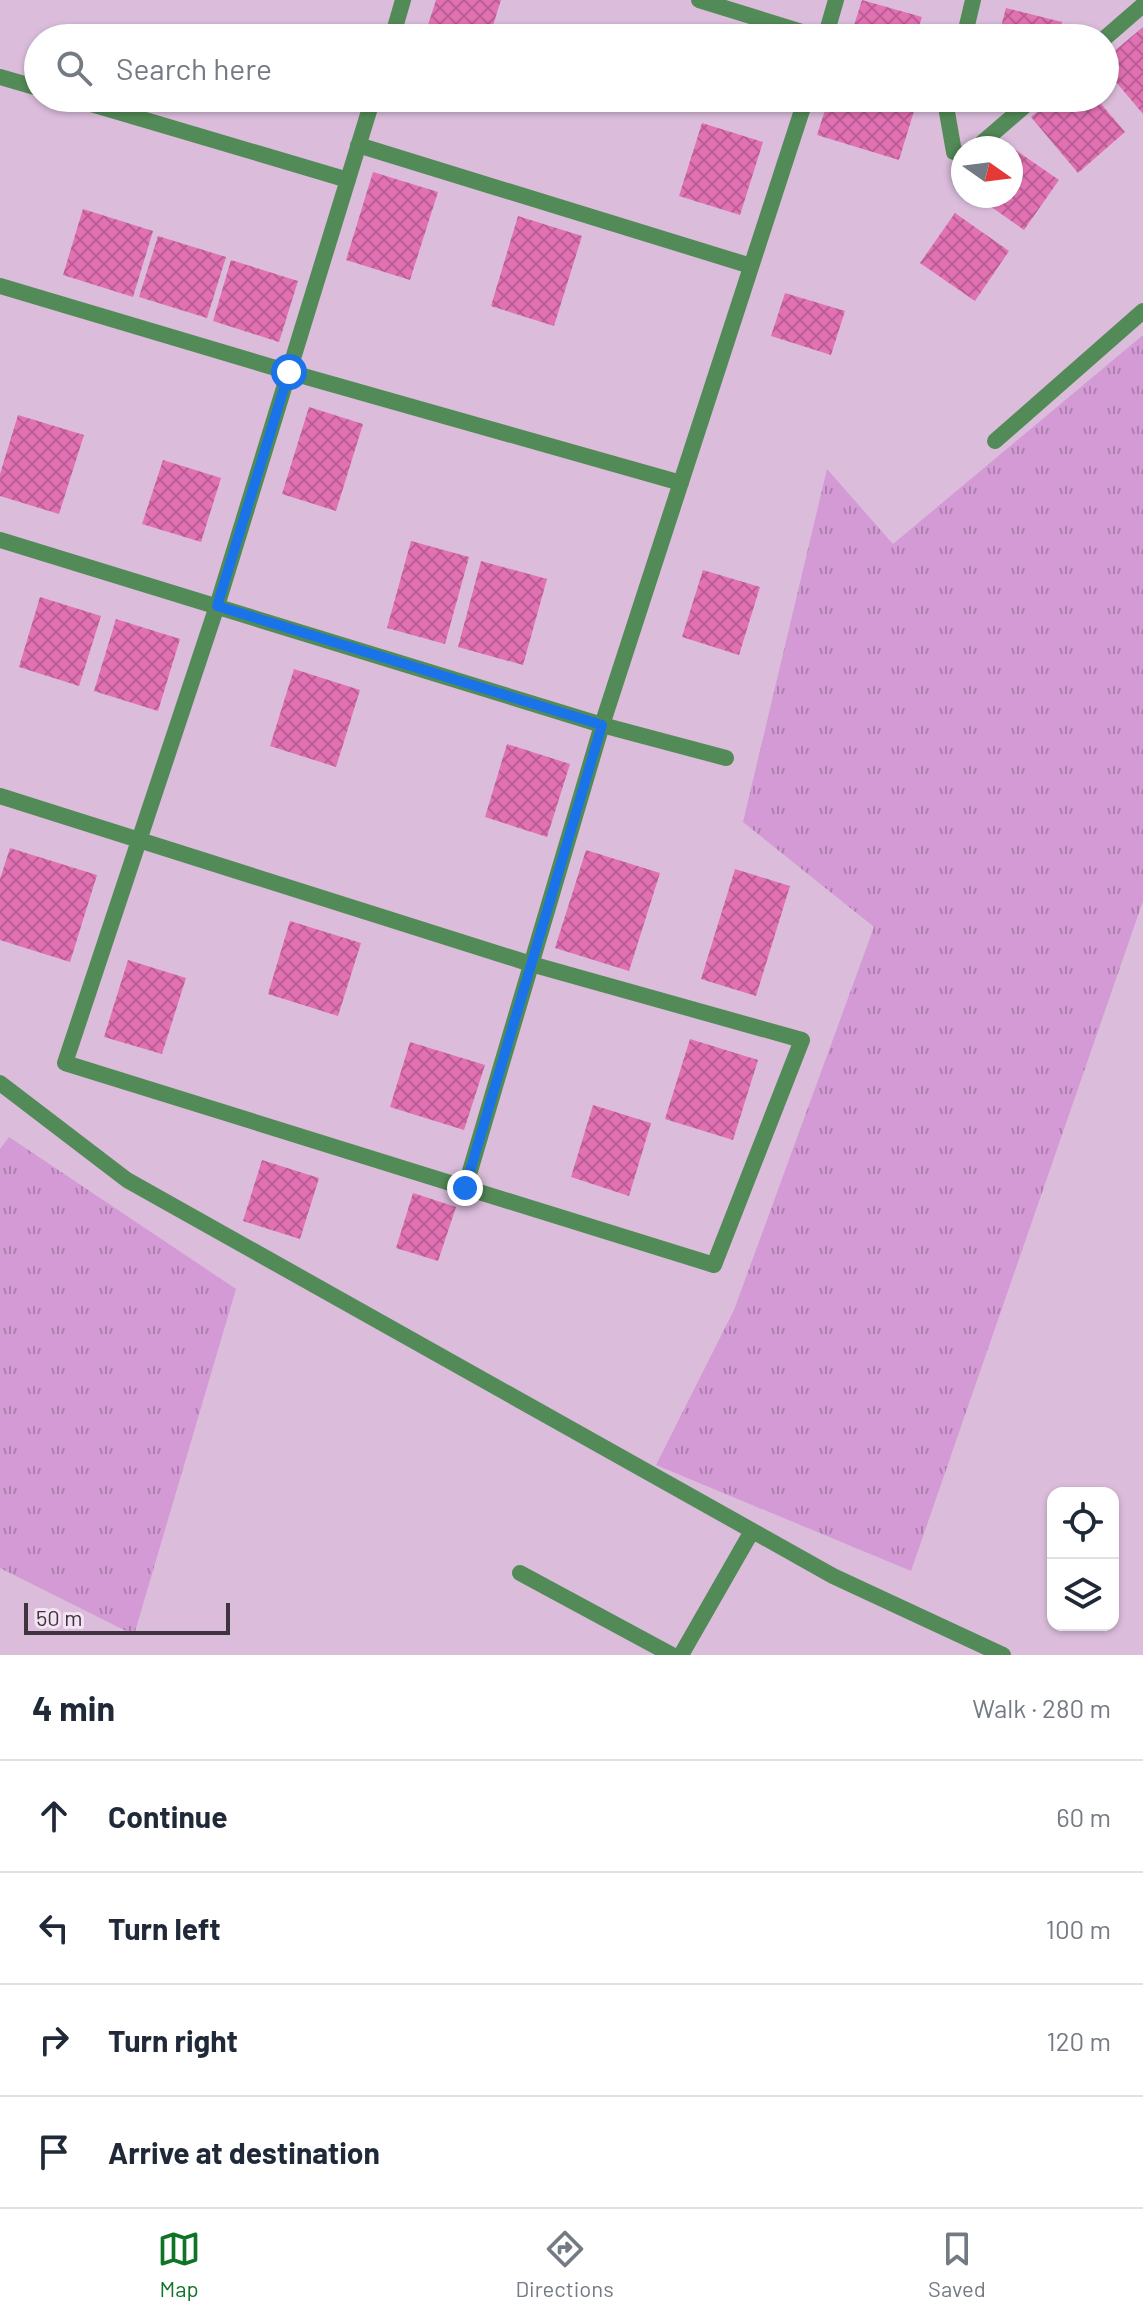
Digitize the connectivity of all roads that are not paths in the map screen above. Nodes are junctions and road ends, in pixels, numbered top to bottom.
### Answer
1 (403, 0) edge
2 (699, 0) edge
3 (836, 0) edge
4 (973, 0) edge
5 (1143, 5) edge
6 (396, 24) edge
7 (777, 24) edge
8 (828, 24) edge
9 (967, 24) edge
10 (1119, 26) edge
11 (0, 77) edge
12 (24, 84) edge
13 (118, 112) edge
14 (369, 112) edge
15 (801, 112) edge
16 (947, 112) edge
17 (1018, 112) edge
18 (951, 136) edge
19 (990, 136) edge
20 (358, 145) junction
21 (348, 180) junction
22 (751, 266) junction
23 (0, 286) edge
24 (1143, 311) edge
25 (289, 372) junction
26 (995, 441) dead end
27 (681, 483) junction
28 (0, 540) edge
29 (217, 606) junction
30 (602, 725) junction
31 (726, 758) dead end
32 (0, 796) edge
33 (139, 840) junction
34 (531, 964) junction
35 (0, 1083) edge
36 (465, 1188) junction
37 (752, 1531) junction
38 (520, 1573) dead end
39 (672, 1655) edge
40 (681, 1655) edge
41 (1003, 1655) edge

1 - 6 street
2 - 7 street
3 - 8 street
4 - 9 street
5 - 10 street
11 - 12 street
13 - 21 street
14 - 20 street
15 - 22 street
16 - 18 street
17 - 19 street
20 - 21 street
20 - 22 street
21 - 25 street
22 - 27 street
23 - 25 street
24 - 26 street
25 - 27 street
25 - 29 street
27 - 30 street
28 - 29 street
29 - 30 street
29 - 33 street
30 - 31 street
30 - 34 street
32 - 33 street
33 - 34 street
33 - 36 street
34 - 36 street
34 - 36 street
35 - 37 street
37 - 40 street
37 - 41 street
38 - 39 street

